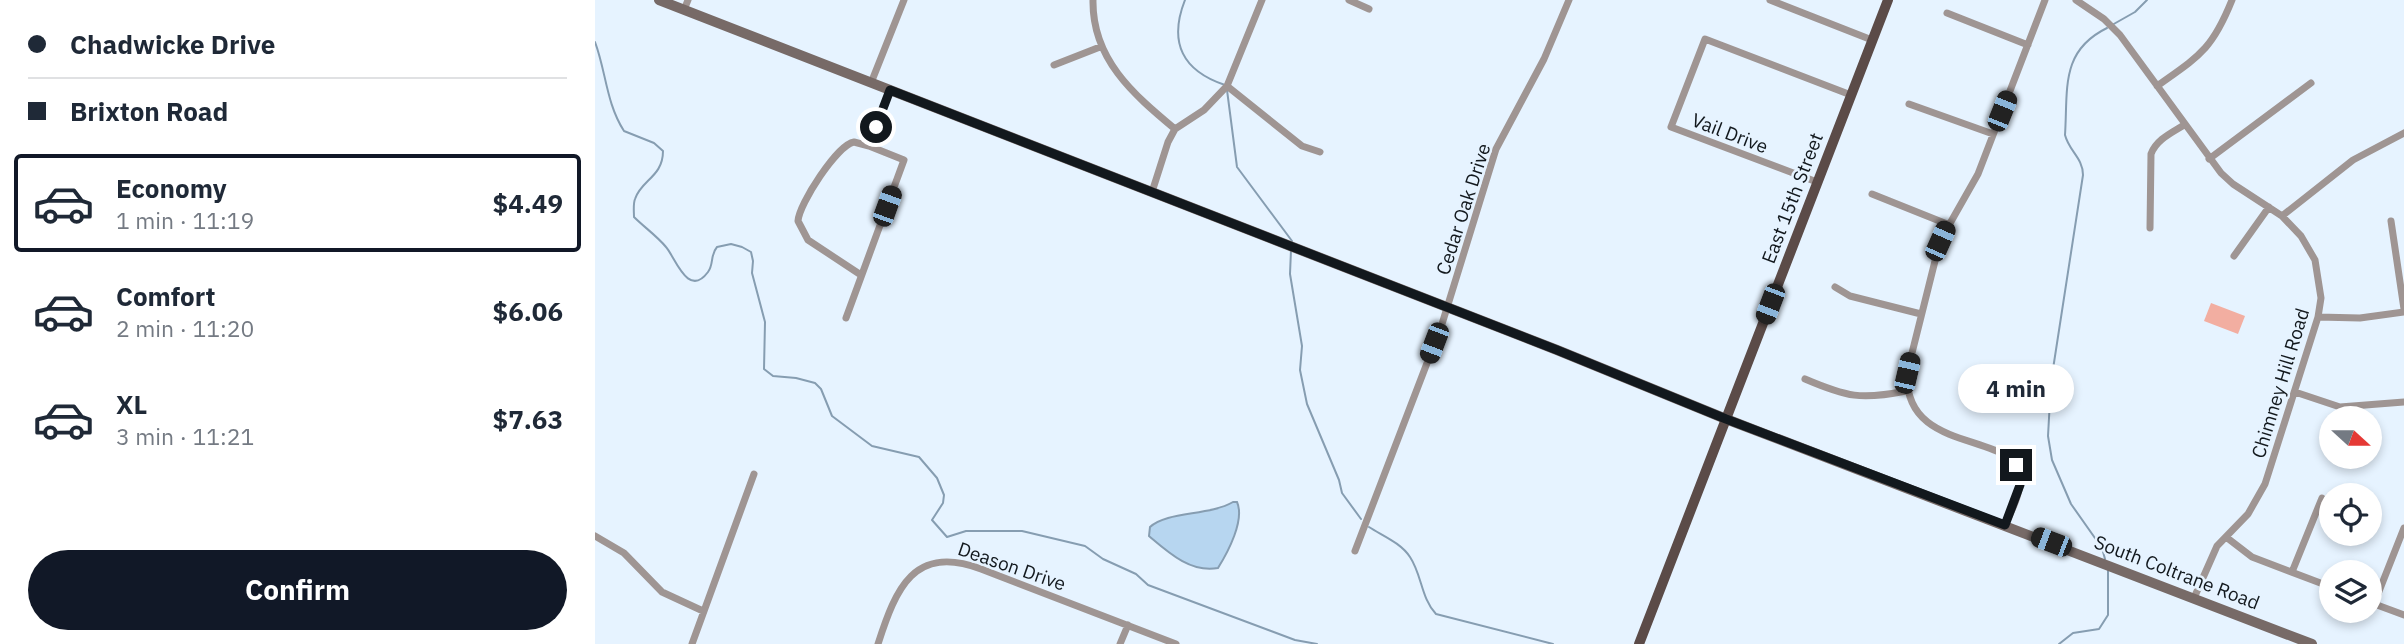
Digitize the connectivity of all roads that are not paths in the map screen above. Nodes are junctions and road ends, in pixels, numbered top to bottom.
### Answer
1 (659, 0) edge
2 (904, 0) edge
3 (1093, 0) edge
4 (1262, 0) edge
5 (1349, 0) edge
6 (1569, 0) edge
7 (1770, 0) edge
8 (1888, 0) edge
9 (2045, 0) edge
10 (2076, 0) edge
11 (2232, 0) edge
12 (686, 5) edge
13 (1369, 9) dead end
14 (1947, 13) dead end
15 (1872, 40) junction
16 (2028, 45) junction
17 (1100, 47) junction
18 (1054, 65) dead end
19 (871, 83) junction
20 (2311, 83) dead end
21 (2157, 86) junction
22 (1225, 88) junction
23 (890, 90) junction
24 (1851, 95) junction
25 (1909, 104) dead end
26 (2184, 125) junction
27 (1175, 129) junction
28 (2404, 133) edge
29 (1993, 134) junction
30 (869, 146) junction
31 (1320, 152) dead end
32 (2209, 159) junction
33 (1817, 183) junction
34 (1152, 192) junction
35 (1873, 194) dead end
36 (2269, 207) junction
37 (2281, 216) junction
38 (2391, 221) dead end
39 (1947, 224) junction
40 (2150, 228) dead end
41 (2234, 256) dead end
42 (862, 275) junction
43 (1835, 287) dead end
44 (1447, 307) junction
45 (2404, 310) edge
46 (1921, 314) junction
47 (2319, 317) junction
48 (846, 318) dead end
49 (1805, 379) dead end
50 (1906, 391) junction
51 (2295, 392) junction
52 (2404, 402) edge
53 (1726, 419) junction
54 (754, 474) dead end
55 (2319, 505) edge
56 (2005, 525) junction
57 (2404, 528) edge
58 (595, 536) edge
59 (2227, 537) junction
60 (1355, 551) dead end
61 (2292, 572) junction
62 (2382, 580) edge
63 (2319, 582) edge
64 (2194, 598) junction
65 (2382, 607) edge
66 (703, 611) junction
67 (2404, 615) edge
68 (1128, 625) junction
69 (692, 644) edge
70 (878, 644) edge
71 (1120, 644) edge
72 (1176, 644) edge
73 (1639, 644) edge
74 (2312, 644) edge

1 - 12 main road, South Coltrane Road
2 - 19 street
3 - 17 street
4 - 22 street
5 - 13 street
6 - 44 street, Cedar Oak Drive
7 - 15 street
8 - 15 main road, East 15th Street
9 - 16 street
10 - 21 street, Chimney Hill Road
11 - 21 street
12 - 19 main road, South Coltrane Road
14 - 16 street
15 - 24 main road, East 15th Street
16 - 29 street
17 - 18 street
17 - 27 street
19 - 23 main road, South Coltrane Road
20 - 32 street
21 - 26 street, Chimney Hill Road
22 - 27 street
22 - 31 street
23 - 30 street
23 - 34 main road, South Coltrane Road
24 - 33 main road, East 15th Street
24 - 33 street, Vail Drive
25 - 29 street
26 - 32 street, Chimney Hill Road
26 - 40 street
27 - 34 street
28 - 37 street
29 - 39 street
30 - 42 street
30 - 42 street
32 - 36 street, Chimney Hill Road
33 - 53 main road, East 15th Street
34 - 44 main road, South Coltrane Road
35 - 39 street
36 - 37 street, Chimney Hill Road
36 - 41 street
37 - 47 street, Chimney Hill Road
38 - 45 street
39 - 46 street
42 - 48 street
43 - 46 street
44 - 53 main road, South Coltrane Road
44 - 60 street, Cedar Oak Drive
45 - 47 street
46 - 50 street
47 - 51 street, Chimney Hill Road
49 - 50 street
50 - 56 street
51 - 52 street
51 - 59 street, Chimney Hill Road
53 - 56 main road, South Coltrane Road
53 - 73 main road, East 15th Street
54 - 66 street
55 - 61 street
56 - 64 main road, South Coltrane Road
57 - 62 street
58 - 66 street
59 - 61 street
59 - 64 street, Chimney Hill Road
61 - 63 street
64 - 74 main road, South Coltrane Road
65 - 67 street
66 - 69 street
68 - 70 street, Deason Drive
68 - 71 street
68 - 72 street, Deason Drive

